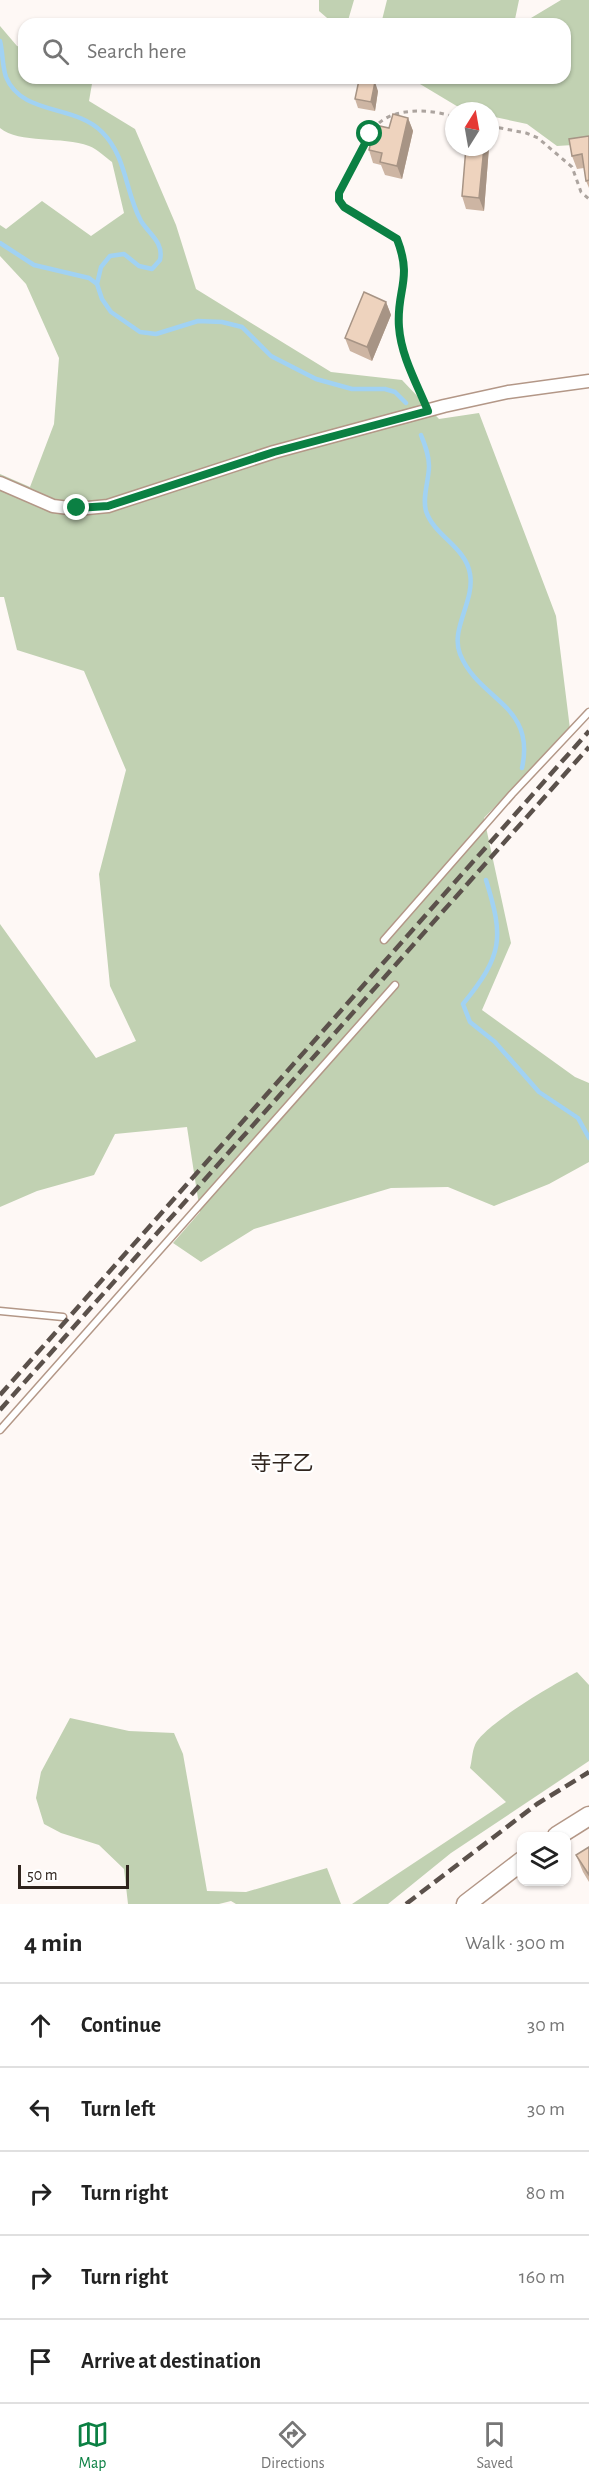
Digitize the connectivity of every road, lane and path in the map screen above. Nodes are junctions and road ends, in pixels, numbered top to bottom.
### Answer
1 (445, 115) edge
2 (499, 128) edge
3 (589, 199) edge
4 (589, 381) edge
5 (428, 411) junction
6 (0, 483) edge
7 (589, 712) edge
8 (384, 940) dead end
9 (395, 985) dead end
10 (0, 1311) edge
11 (63, 1317) dead end
12 (85, 1319) dead end
13 (95, 1322) junction
14 (0, 1430) edge
15 (589, 1816) edge
16 (563, 1832) edge
17 (517, 1865) edge
18 (466, 1904) edge

1 - 5 path
2 - 3 path
4 - 5 street
5 - 6 street
7 - 8 lane
9 - 13 lane
10 - 11 lane
12 - 13 lane
13 - 14 lane
15 - 16 main road
17 - 18 main road

